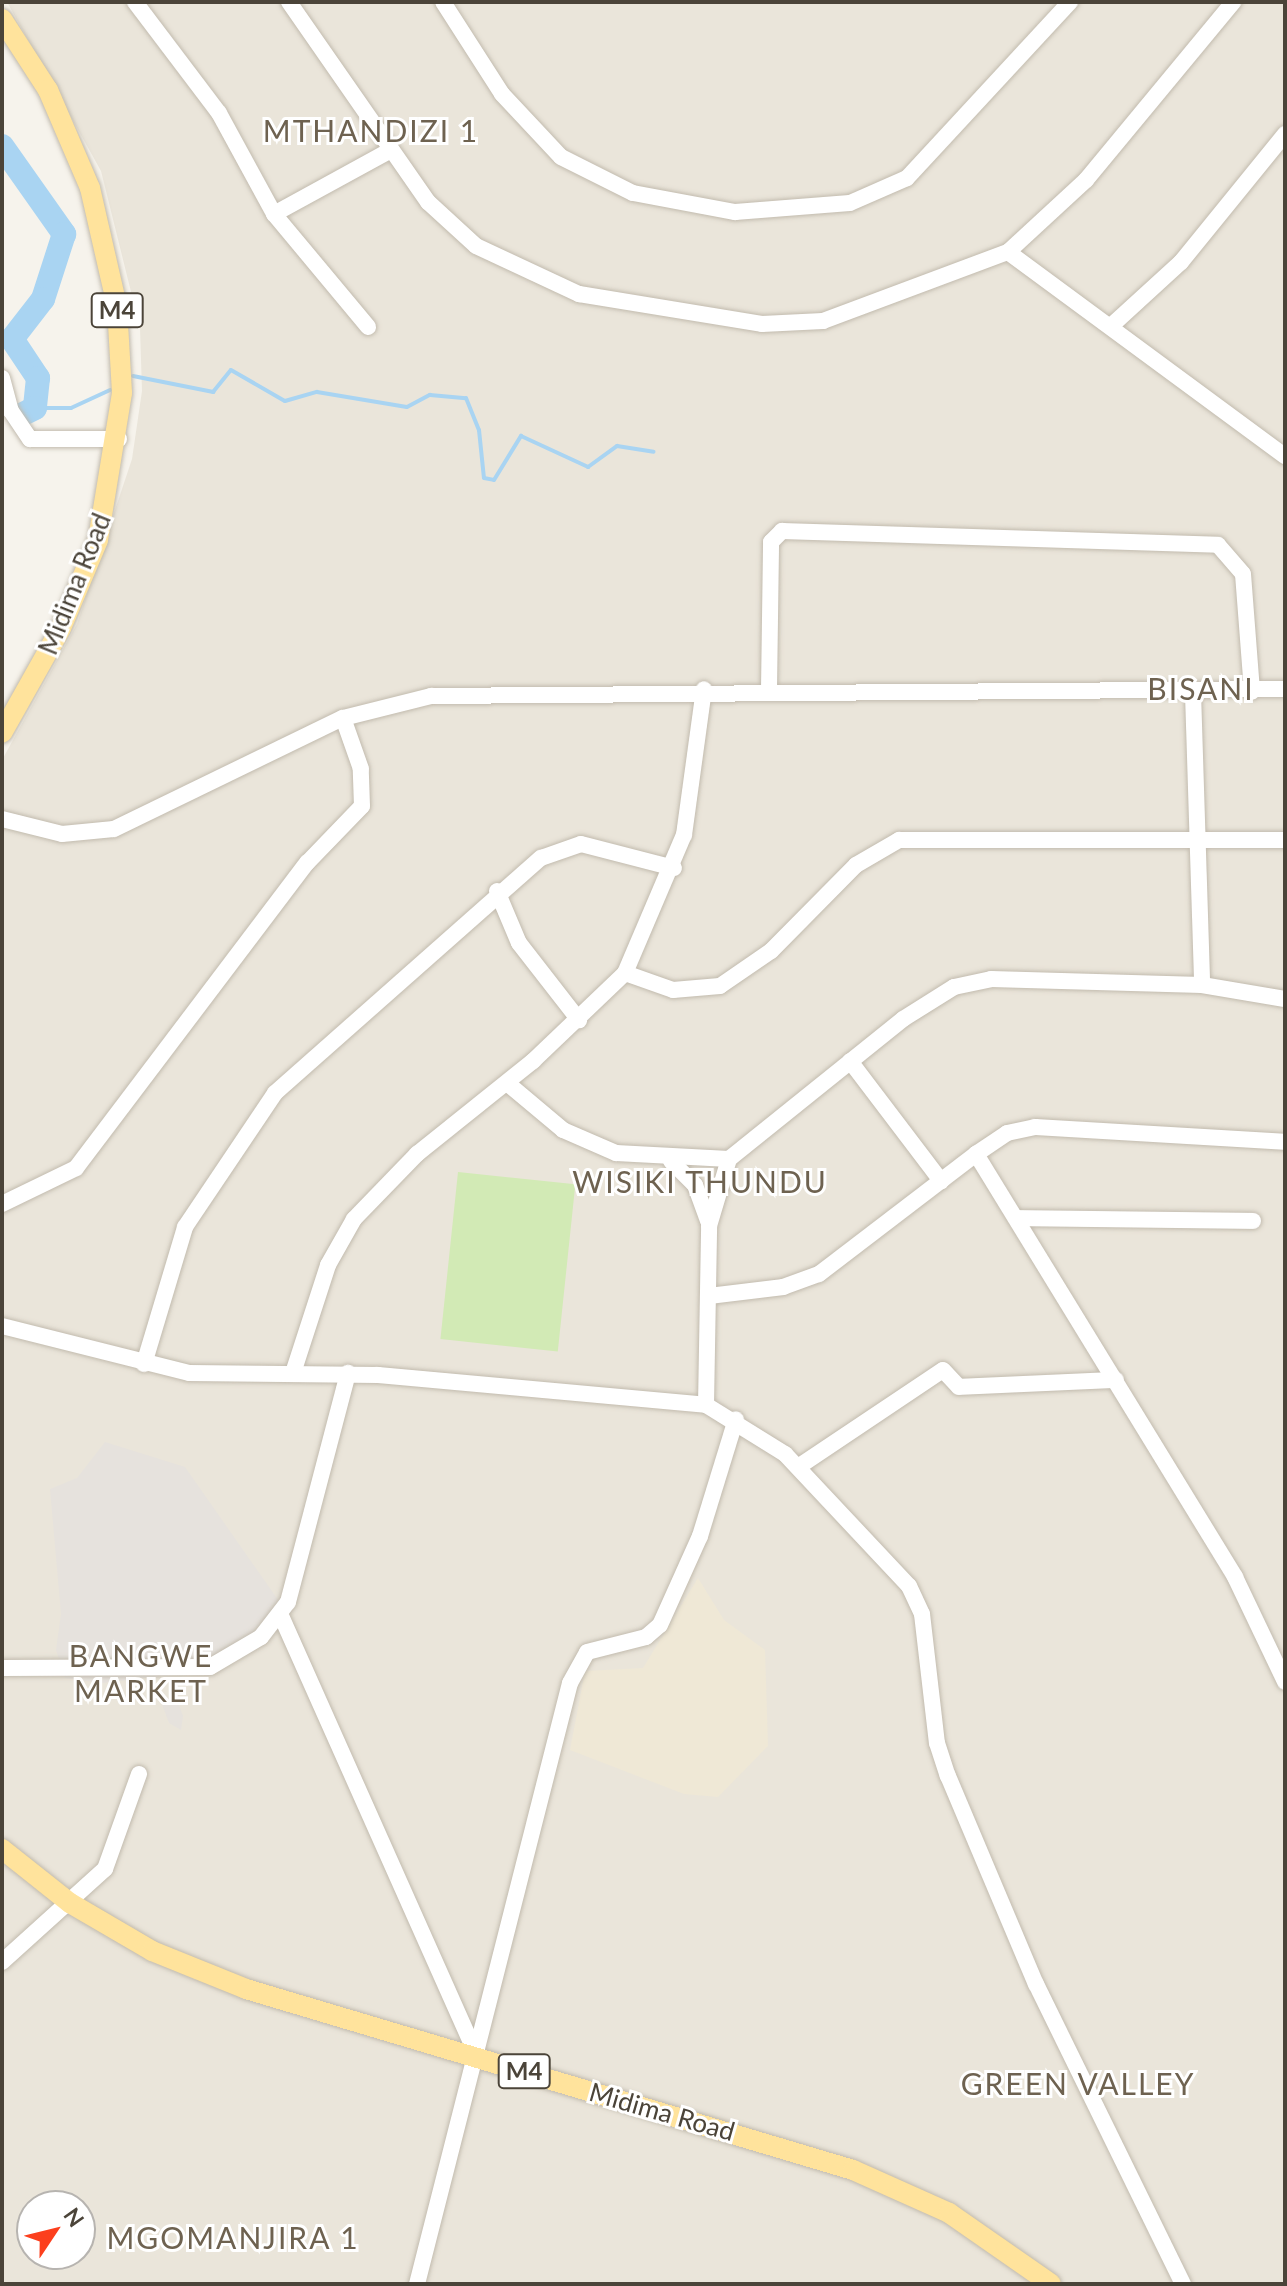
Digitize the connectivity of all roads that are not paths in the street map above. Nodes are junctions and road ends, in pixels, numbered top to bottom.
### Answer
1 (135, 2) edge
2 (289, 2) edge
3 (443, 2) edge
4 (1070, 2) edge
5 (1233, 2) edge
6 (2, 19) edge
7 (1285, 134) edge
8 (391, 150) junction
9 (274, 214) junction
10 (1008, 252) junction
11 (1111, 326) junction
12 (368, 327) dead end
13 (2, 378) edge
14 (119, 439) junction
15 (1285, 456) edge
16 (704, 689) junction
17 (1285, 689) edge
18 (769, 690) junction
19 (1252, 692) junction
20 (1193, 693) junction
21 (343, 718) junction
22 (2, 733) edge
23 (2, 819) edge
24 (1285, 840) edge
25 (1201, 841) junction
26 (674, 868) junction
27 (497, 891) junction
28 (625, 973) junction
29 (1202, 985) junction
30 (1285, 999) edge
31 (579, 1020) junction
32 (850, 1061) junction
33 (507, 1083) junction
34 (1285, 1142) edge
35 (976, 1154) junction
36 (729, 1159) junction
37 (670, 1160) junction
38 (941, 1181) junction
39 (2, 1204) edge
40 (1017, 1218) junction
41 (1253, 1221) dead end
42 (709, 1226) junction
43 (709, 1296) junction
44 (2, 1326) edge
45 (144, 1364) junction
46 (293, 1373) junction
47 (348, 1373) junction
48 (1116, 1380) junction
49 (706, 1405) junction
50 (736, 1419) junction
51 (798, 1467) junction
52 (282, 1618) junction
53 (2, 1668) edge
54 (1285, 1682) edge
55 (139, 1774) dead end
56 (2, 1849) edge
57 (70, 1903) junction
58 (2, 1962) edge
59 (474, 2053) junction
60 (417, 2284) edge
61 (1051, 2284) edge
62 (1183, 2284) edge

1 - 9 street
2 - 8 street
3 - 4 street
5 - 10 street
6 - 14 main road, Midima Road / M4
7 - 11 street
8 - 9 street
8 - 10 street
9 - 12 street
10 - 11 street
11 - 15 street
13 - 14 street
14 - 22 main road, Midima Road / M4
16 - 18 street
16 - 21 street
16 - 26 street
17 - 19 street
18 - 19 street
18 - 20 street
19 - 20 street
20 - 25 street
21 - 23 street
21 - 39 street
24 - 25 street
25 - 28 street
25 - 29 street
26 - 27 street
26 - 28 street
27 - 31 street
27 - 45 street
28 - 31 street
29 - 30 street
29 - 32 street
31 - 33 street
32 - 36 street
32 - 38 street
33 - 37 street
33 - 46 street
34 - 35 street
35 - 38 street
35 - 40 street
36 - 37 street
36 - 42 street
37 - 42 street
38 - 43 street
40 - 41 street
40 - 48 street
42 - 43 street
43 - 49 street
44 - 45 street
45 - 46 street
46 - 47 street
47 - 49 street
47 - 52 street
48 - 51 street
48 - 54 street
49 - 50 street
50 - 51 street
50 - 59 street
51 - 62 street
52 - 53 street
52 - 59 street
55 - 57 street
56 - 57 main road, Midima Road / M4
57 - 58 street
57 - 59 main road, Midima Road / M4
59 - 60 street
59 - 61 main road, Midima Road / M4

